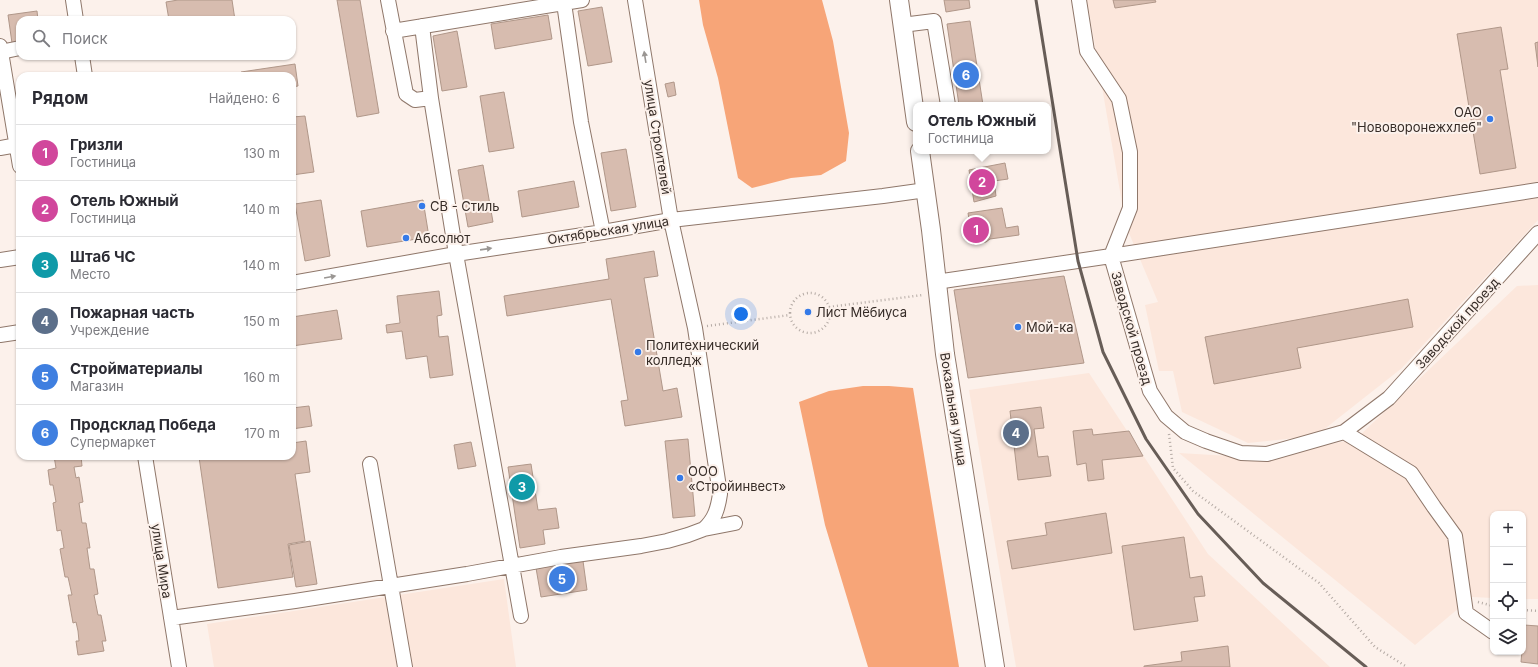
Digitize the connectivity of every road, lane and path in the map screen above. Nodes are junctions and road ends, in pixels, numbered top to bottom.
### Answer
1 (73, 0) edge
2 (388, 0) edge
3 (582, 0) edge
4 (635, 0) edge
5 (899, 0) edge
6 (1079, 0) edge
7 (564, 3) junction
8 (75, 16) edge
9 (902, 24) junction
10 (422, 26) junction
11 (393, 31) junction
12 (16, 48) edge
13 (1, 49) edge
14 (83, 60) edge
15 (84, 72) edge
16 (431, 98) junction
17 (913, 102) edge
18 (948, 102) edge
19 (16, 139) edge
20 (16, 145) edge
21 (0, 148) edge
22 (920, 154) edge
23 (926, 190) junction
24 (1538, 190) edge
25 (671, 220) junction
26 (603, 232) junction
27 (1538, 233) edge
28 (456, 254) junction
29 (1111, 256) junction
30 (16, 258) edge
31 (0, 260) edge
32 (296, 283) edge
33 (937, 287) junction
34 (829, 308) junction
35 (790, 315) junction
36 (696, 328) junction
37 (16, 333) edge
38 (0, 335) edge
39 (1166, 416) junction
40 (1344, 432) junction
41 (146, 460) edge
42 (370, 464) dead end
43 (720, 494) junction
44 (704, 529) junction
45 (512, 566) junction
46 (390, 586) junction
47 (1526, 610) edge
48 (1538, 611) edge
49 (521, 616) dead end
50 (172, 618) junction
51 (1490, 630) edge
52 (179, 667) edge
53 (405, 667) edge
54 (995, 667) edge
55 (1407, 667) edge

1 - 8 street
2 - 11 street
3 - 7 street
25 -> 4 street, улица Строителей
5 - 9 main road
6 - 29 street
7 - 10 street
7 - 26 street
9 - 17 main road
9 - 18 street
10 - 11 street
10 - 16 street
11 - 16 street
12 - 13 street
13 - 19 street
14 - 15 street
16 - 28 street
20 - 21 street
22 - 23 main road, Вокзальная улица
23 - 25 street, Октябрьская улица
23 - 33 main road, Вокзальная улица
24 - 29 street
25 - 26 street, Октябрьская улица
25 - 36 street, улица Строителей
28 -> 26 street, Октябрьская улица
27 - 40 street, Заводской проезд
32 -> 28 street, Октябрьская улица
28 - 45 street
29 - 33 street, Заводской проезд
29 - 39 street, Заводской проезд
30 - 31 street
33 - 34 path
33 - 54 main road, Вокзальная улица
34 - 35 path
34 - 35 path
35 - 36 path
36 - 43 street, улица Строителей
37 - 38 street
39 - 40 street, Заводской проезд
39 - 55 path
40 - 51 street
41 - 50 street, улица Мира
42 - 46 street
43 - 44 street, улица Строителей
43 - 44 street
44 - 45 street
45 - 46 street
45 - 49 street
46 - 50 street
46 - 53 street
47 - 48 path
50 - 52 street, улица Мира

